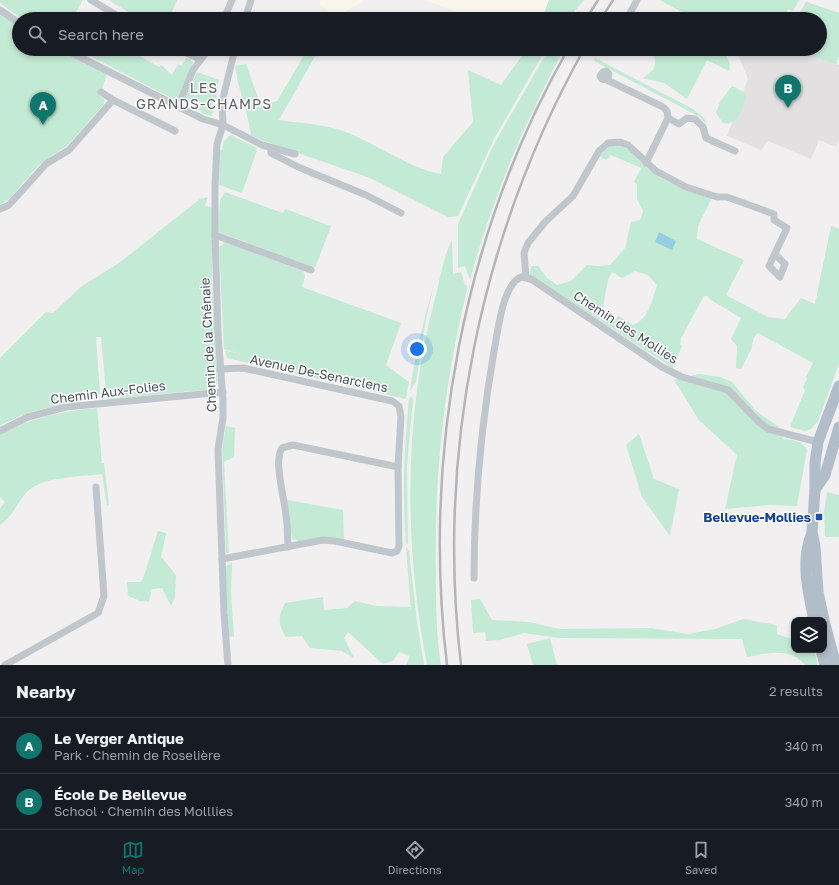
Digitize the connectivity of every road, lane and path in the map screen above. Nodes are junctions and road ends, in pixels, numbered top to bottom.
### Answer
1 (91, 0) edge
2 (232, 0) edge
3 (251, 0) edge
4 (637, 0) edge
5 (0, 10) edge
6 (111, 12) edge
7 (227, 12) edge
8 (247, 12) edge
9 (631, 12) edge
10 (12, 18) edge
11 (78, 56) edge
12 (193, 56) edge
13 (203, 56) edge
14 (233, 56) edge
15 (200, 59) junction
16 (607, 80) dead end
17 (101, 92) dead end
18 (113, 100) junction
19 (178, 107) junction
20 (668, 118) junction
21 (223, 125) junction
22 (175, 131) dead end
23 (271, 148) junction
24 (735, 151) dead end
25 (295, 154) dead end
26 (646, 163) junction
27 (0, 210) edge
28 (401, 213) dead end
29 (215, 235) junction
30 (775, 254) dead end
31 (311, 270) dead end
32 (526, 277) junction
33 (220, 369) junction
34 (839, 386) edge
35 (223, 392) junction
36 (839, 427) edge
37 (0, 431) edge
38 (818, 442) junction
39 (833, 447) junction
40 (398, 466) junction
41 (96, 487) dead end
42 (815, 490) junction
43 (812, 532) junction
44 (288, 547) junction
45 (222, 559) junction
46 (474, 578) dead end
47 (814, 617) edge
48 (824, 617) edge
49 (827, 631) edge
50 (822, 653) edge
51 (5, 665) edge
52 (228, 665) edge
53 (825, 665) edge
54 (836, 665) edge

1 - 6 street
2 - 7 street
3 - 8 street
4 - 9 street
5 - 10 street
11 - 19 street
12 - 15 street
13 - 15 street
14 - 21 street, Chemin de la Chênaie
15 - 19 street
16 - 20 street
17 - 18 street
18 - 22 street
18 - 27 street
19 - 21 street
20 - 24 street
20 - 26 street
21 - 23 street
21 - 29 street, Chemin de la Chênaie
23 - 25 street
23 - 28 street
26 - 30 street
26 - 32 street
29 - 31 street
29 - 33 street, Chemin de la Chênaie
32 - 38 street, Chemin des Mollies
32 - 46 street
33 - 35 street, Chemin de la Chênaie
33 - 40 street, Avenue De-Senarclens
34 - 38 main road
35 - 37 street, Chemin Aux-Folies
35 - 45 street, Chemin de la Chênaie
36 - 39 main road
38 - 39 main road
38 - 42 main road
39 - 42 main road
40 - 44 street, Avenue De-Senarclens
40 - 44 street
41 - 51 street
42 - 43 main road
43 - 47 main road
43 - 48 main road
44 - 45 street, Avenue De-Senarclens
45 - 52 street, Chemin de la Chênaie
49 - 54 main road
50 - 53 main road

